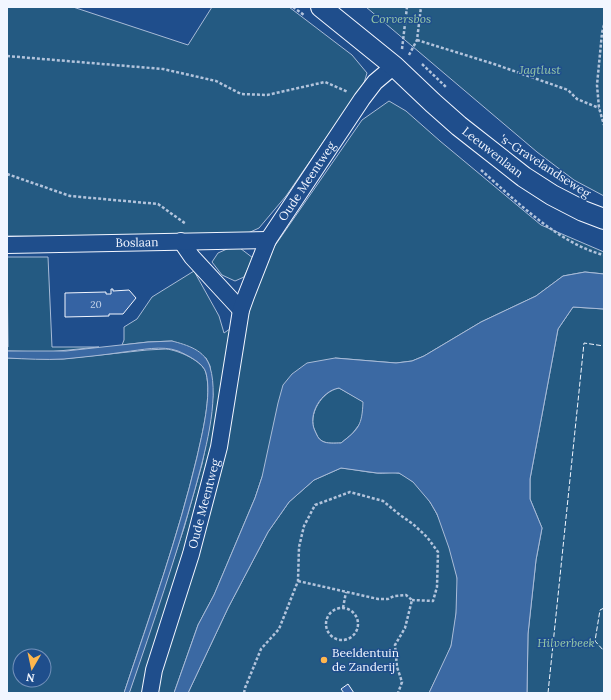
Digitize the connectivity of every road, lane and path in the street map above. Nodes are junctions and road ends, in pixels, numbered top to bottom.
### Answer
1 (321, 7) edge
2 (407, 7) edge
3 (421, 7) edge
4 (604, 25) edge
5 (417, 40) junction
6 (7, 56) edge
7 (418, 60) dead end
8 (394, 66) junction
9 (451, 92) dead end
10 (362, 99) junction
11 (599, 108) junction
12 (604, 126) edge
13 (542, 165) dead end
14 (478, 167) dead end
15 (7, 174) edge
16 (567, 180) dead end
17 (604, 219) edge
18 (187, 226) dead end
19 (268, 240) junction
20 (181, 241) junction
21 (7, 245) edge
22 (604, 255) edge
23 (241, 310) junction
24 (298, 581) junction
25 (346, 592) junction
26 (412, 600) junction
27 (343, 608) junction
28 (150, 693) edge
29 (244, 693) edge
30 (398, 693) edge

1 - 8 street
2 - 8 path
3 - 5 path
4 - 11 path
5 - 8 path
5 - 11 path
6 - 10 path
7 - 9 path
8 - 10 street, Oude Meentweg
8 - 17 street, Leeuwenlaan
10 - 19 street, Oude Meentweg
11 - 12 path
13 - 16 path, 's-Gravelandseweg
14 - 22 path
15 - 18 path
19 - 20 street, Boslaan
19 - 23 street, Oude Meentweg
20 - 21 street, Boslaan
20 - 23 street
23 - 28 street, Oude Meentweg
24 - 25 path
24 - 26 path
24 - 29 path
25 - 26 path
25 - 27 path
26 - 30 path
27 - 27 path

